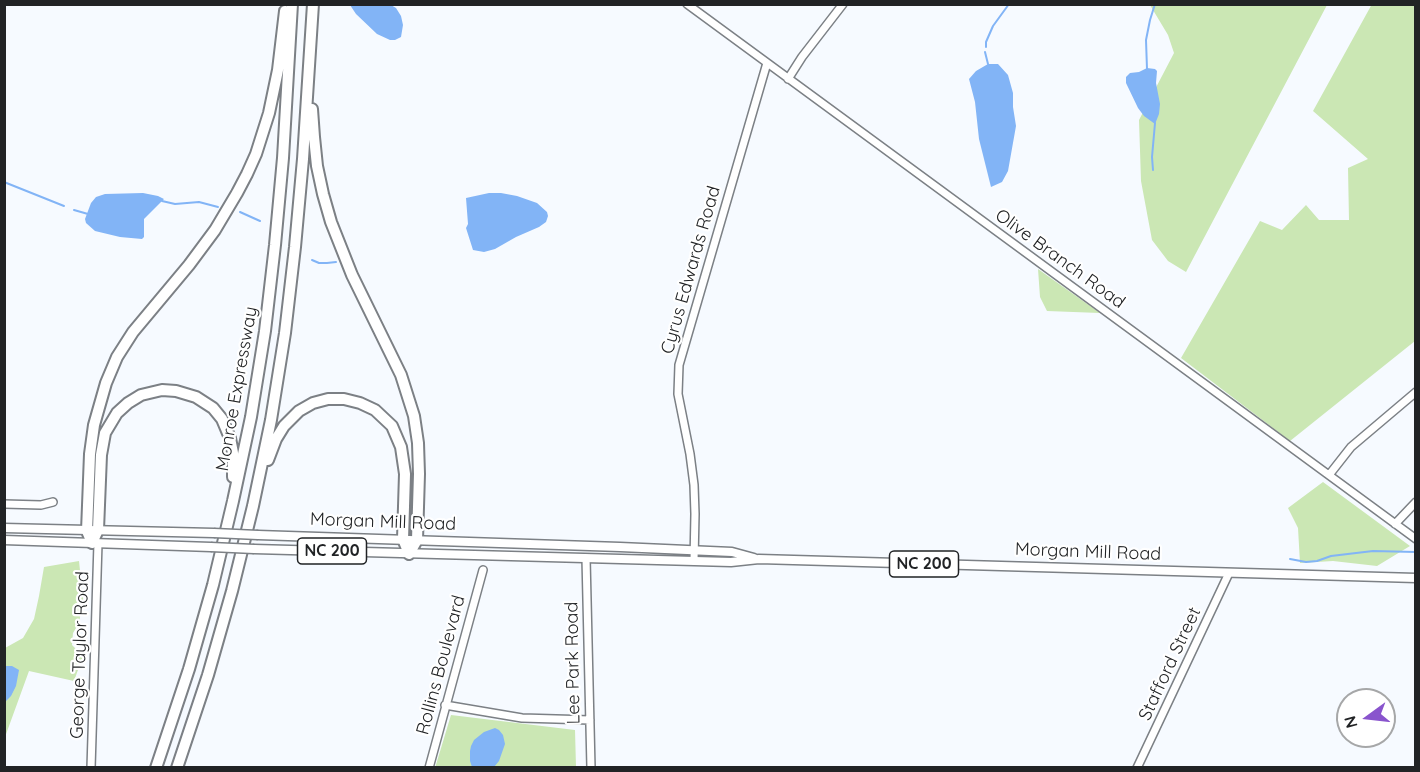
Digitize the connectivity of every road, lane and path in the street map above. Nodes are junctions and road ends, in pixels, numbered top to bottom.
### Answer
1 (286, 4) edge
2 (292, 4) edge
3 (313, 4) edge
4 (687, 4) edge
5 (843, 4) edge
6 (311, 37) junction
7 (767, 63) junction
8 (788, 79) junction
9 (1416, 392) edge
10 (1329, 475) junction
11 (53, 502) dead end
12 (1416, 502) edge
13 (4, 504) edge
14 (253, 506) junction
15 (228, 522) junction
16 (1395, 524) junction
17 (4, 528) edge
18 (92, 530) junction
19 (403, 539) junction
20 (1416, 539) edge
21 (4, 540) edge
22 (417, 540) junction
23 (95, 543) junction
24 (694, 551) junction
25 (409, 554) junction
26 (586, 558) junction
27 (759, 559) junction
28 (694, 561) junction
29 (483, 570) dead end
30 (1229, 573) junction
31 (1416, 578) edge
32 (445, 705) junction
33 (590, 720) junction
34 (91, 768) edge
35 (156, 768) edge
36 (177, 768) edge
37 (429, 768) edge
38 (591, 768) edge
39 (1137, 768) edge

1 - 18 highway
2 - 15 highway, Monroe Expressway
3 - 6 highway, Monroe Expressway
4 - 7 street, Olive Branch Road
5 - 8 street
6 - 14 highway, Monroe Expressway
6 - 22 highway
7 - 8 street, Olive Branch Road
7 - 24 street, Cyrus Edwards Road
8 - 10 street, Olive Branch Road
9 - 10 street
10 - 16 street, Olive Branch Road
11 - 13 street
12 - 16 street
14 - 19 highway
14 - 36 highway, Monroe Expressway
15 - 18 highway
15 - 35 highway, Monroe Expressway
16 - 20 street, Olive Branch Road
17 - 18 main road, Morgan Mill Road / NC 200
18 - 19 main road, Morgan Mill Road / NC 200, bridge
18 - 23 highway
19 - 22 main road, Morgan Mill Road / NC 200
19 - 25 highway
21 - 23 main road, Morgan Mill Road / NC 200
22 - 24 main road, Morgan Mill Road / NC 200
22 - 25 highway
23 - 25 main road, Morgan Mill Road / NC 200, bridge
23 - 34 street, George Taylor Road
24 - 27 main road, Morgan Mill Road / NC 200
24 - 28 street, Cyrus Edwards Road
25 - 26 main road, Morgan Mill Road / NC 200
26 - 28 main road, Morgan Mill Road / NC 200
26 - 33 street, Lee Park Road
27 - 28 main road, Morgan Mill Road / NC 200
27 - 30 main road, Morgan Mill Road / NC 200
29 - 32 street, Rollins Boulevard
30 - 31 main road, Morgan Mill Road / NC 200
30 - 39 street, Stafford Street
32 - 33 street
32 - 37 street, Rollins Boulevard
33 - 38 street, Lee Park Road

